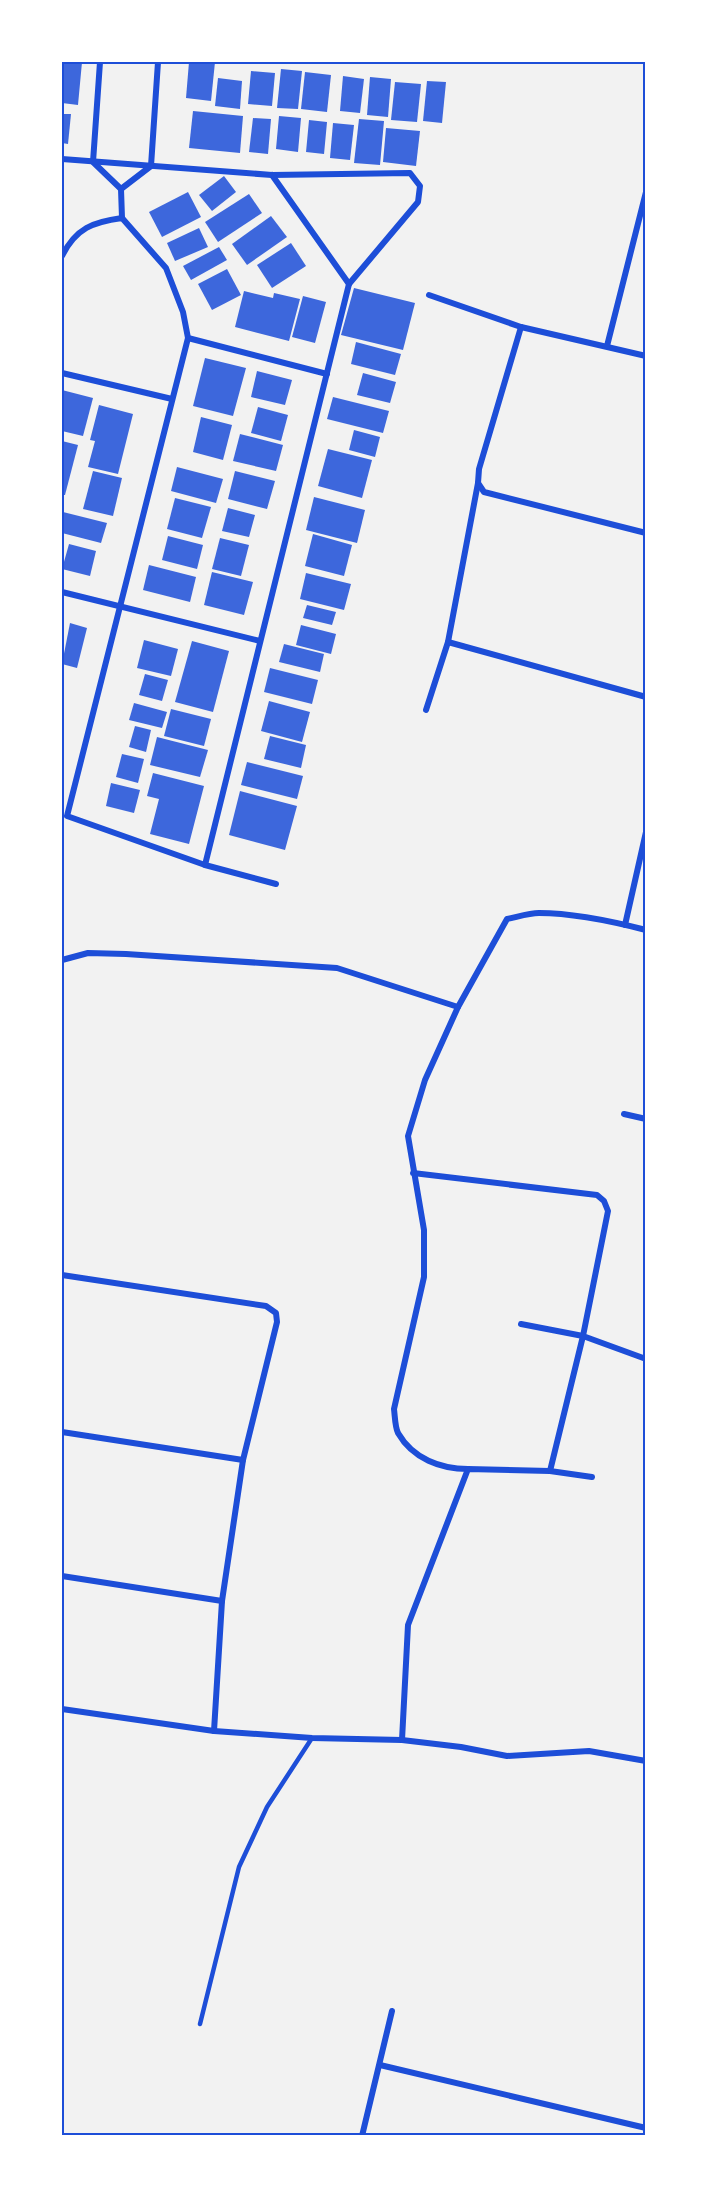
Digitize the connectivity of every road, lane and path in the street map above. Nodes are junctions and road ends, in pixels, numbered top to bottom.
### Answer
1 (100, 62) edge
2 (158, 62) edge
3 (62, 159) edge
4 (93, 162) junction
5 (151, 166) junction
6 (272, 175) junction
7 (121, 189) junction
8 (645, 192) edge
9 (122, 218) junction
10 (62, 256) edge
11 (349, 284) junction
12 (429, 295) dead end
13 (521, 327) junction
14 (188, 338) junction
15 (607, 346) junction
16 (645, 356) edge
17 (62, 373) edge
18 (327, 374) junction
19 (172, 399) junction
20 (478, 483) junction
21 (645, 533) edge
22 (62, 592) edge
23 (121, 607) junction
24 (260, 641) junction
25 (448, 642) junction
26 (645, 697) edge
27 (426, 710) dead end
28 (645, 832) edge
29 (205, 866) junction
30 (276, 884) dead end
31 (625, 925) junction
32 (645, 930) edge
33 (62, 960) edge
34 (458, 1007) junction
35 (624, 1114) dead end
36 (645, 1119) edge
37 (413, 1173) junction
38 (62, 1275) edge
39 (520, 1324) dead end
40 (583, 1336) junction
41 (645, 1359) edge
42 (62, 1432) edge
43 (243, 1460) junction
44 (468, 1469) junction
45 (550, 1470) junction
46 (592, 1477) dead end
47 (62, 1576) edge
48 (222, 1600) junction
49 (62, 1709) edge
50 (214, 1731) junction
51 (312, 1737) junction
52 (402, 1740) junction
53 (645, 1761) edge
54 (392, 2011) dead end
55 (200, 2024) dead end
56 (380, 2066) junction
57 (645, 2128) edge
58 (362, 2136) edge

1 - 4 street
2 - 5 street
3 - 4 street
4 - 5 street
4 - 7 street
5 - 6 street
5 - 7 street
6 - 11 street
6 - 11 street
7 - 9 street
8 - 15 street
9 - 10 street
9 - 14 street
11 - 18 street
12 - 13 street
13 - 15 street
13 - 20 street
14 - 18 street
14 - 19 street
15 - 16 street
17 - 19 street
18 - 24 street
19 - 23 street
20 - 21 street
20 - 25 street
22 - 23 street
23 - 24 street
23 - 29 street
24 - 29 street
25 - 26 street
25 - 27 street
28 - 31 street
29 - 30 street
31 - 32 street
31 - 34 street
33 - 34 street
34 - 37 street
35 - 36 street
37 - 40 street
37 - 44 street
38 - 43 street
39 - 40 street
40 - 41 street
40 - 45 street
42 - 43 street
43 - 48 street
44 - 45 street
44 - 52 street
45 - 46 street
47 - 48 street
48 - 50 street
49 - 50 street
50 - 51 street
51 - 52 street
51 - 55 lane
52 - 53 street
54 - 56 street
56 - 57 street
56 - 58 street

